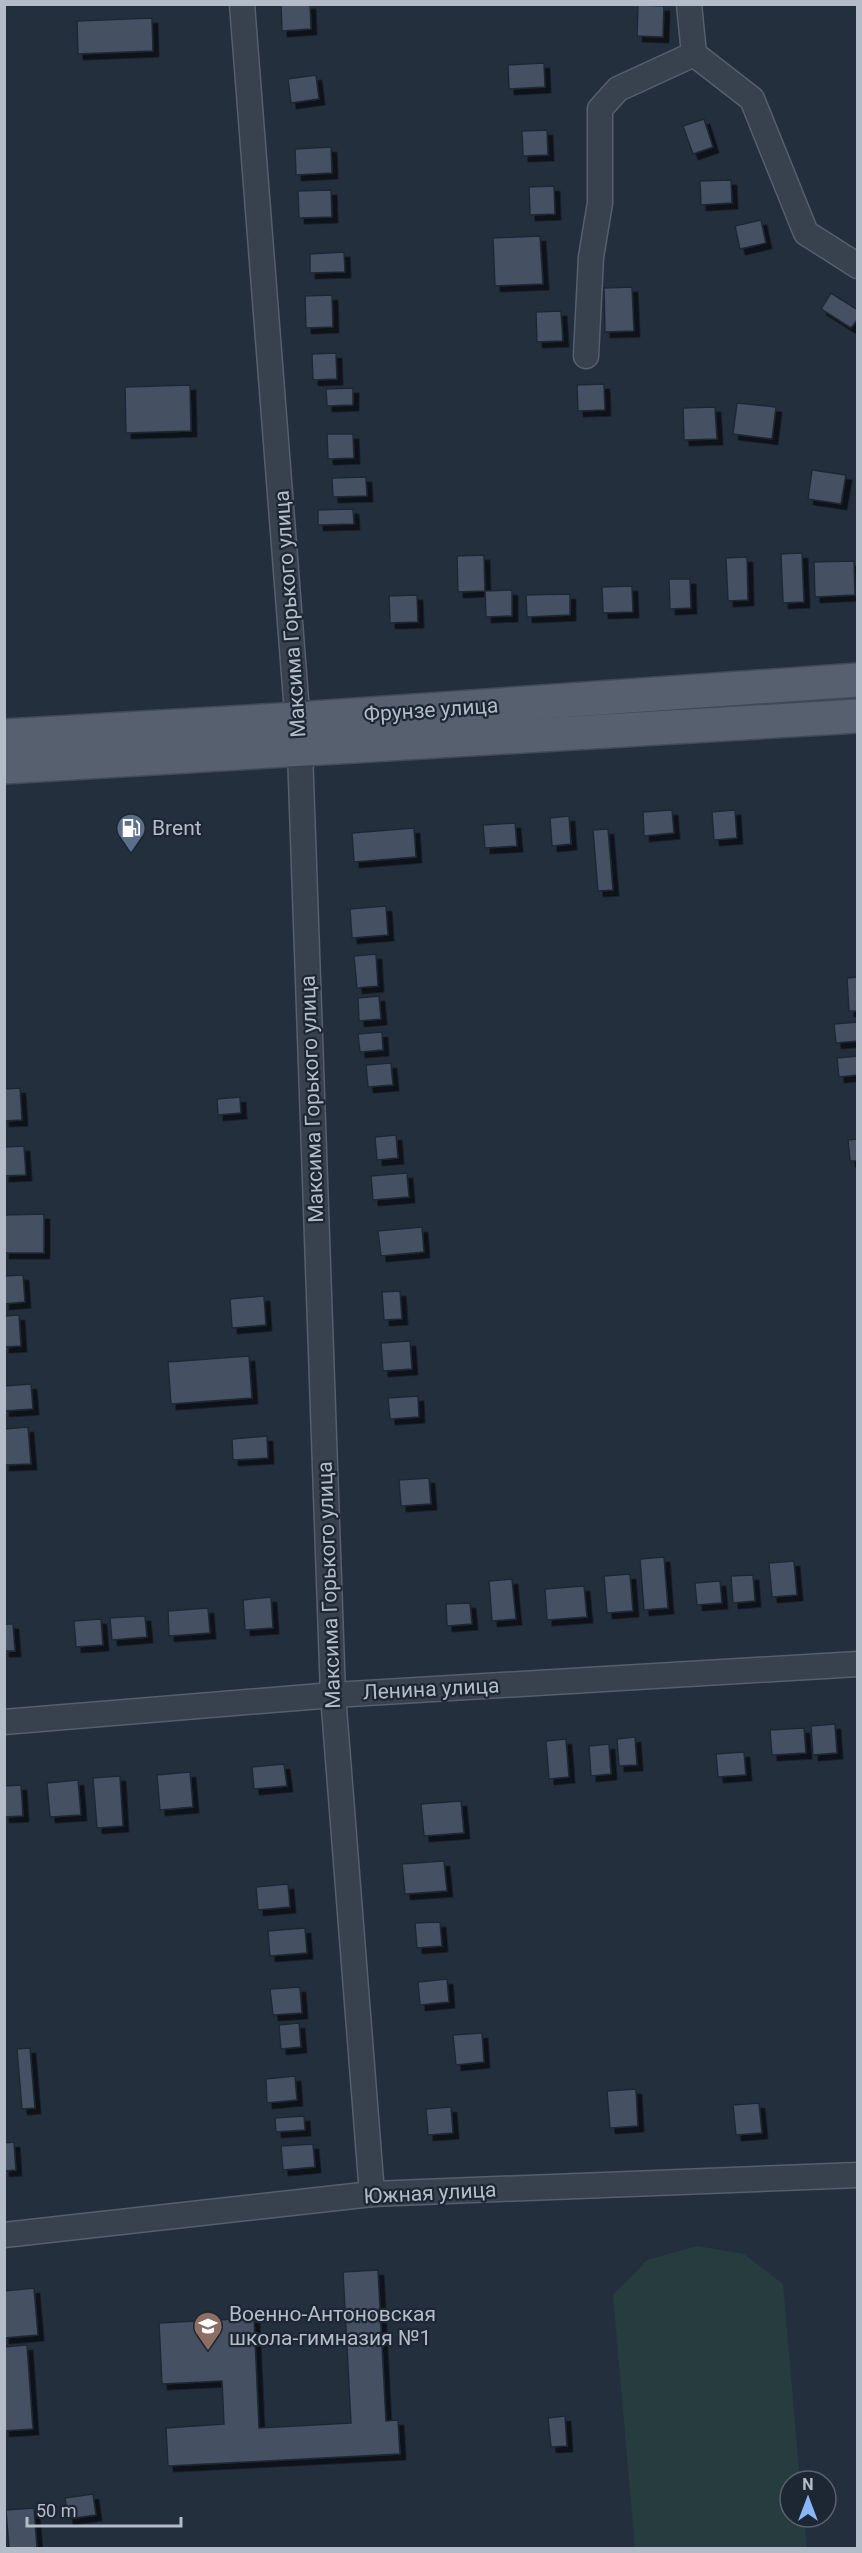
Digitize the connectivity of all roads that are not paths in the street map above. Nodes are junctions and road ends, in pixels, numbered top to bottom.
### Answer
1 (242, 4) edge
2 (690, 4) edge
3 (694, 54) junction
4 (858, 266) edge
5 (586, 356) dead end
6 (858, 680) edge
7 (858, 716) edge
8 (299, 735) junction
9 (4, 736) edge
10 (4, 767) edge
11 (858, 1664) edge
12 (333, 1695) junction
13 (4, 1722) edge
14 (858, 2175) edge
15 (372, 2194) junction
16 (4, 2235) edge

1 - 8 street, Максима Горького улица
2 - 3 street
3 - 4 street
3 - 5 street
6 - 8 main road, Фрунзе улица
7 - 8 main road, Фрунзе улица
8 - 9 main road, Фрунзе улица
8 - 10 main road, Фрунзе улица
8 - 12 street, Максима Горького улица
11 - 12 street, Ленина улица
12 - 13 street, Ленина улица
12 - 15 street, Максима Горького улица
14 - 15 street, Южная улица
15 - 16 street, Южная улица

